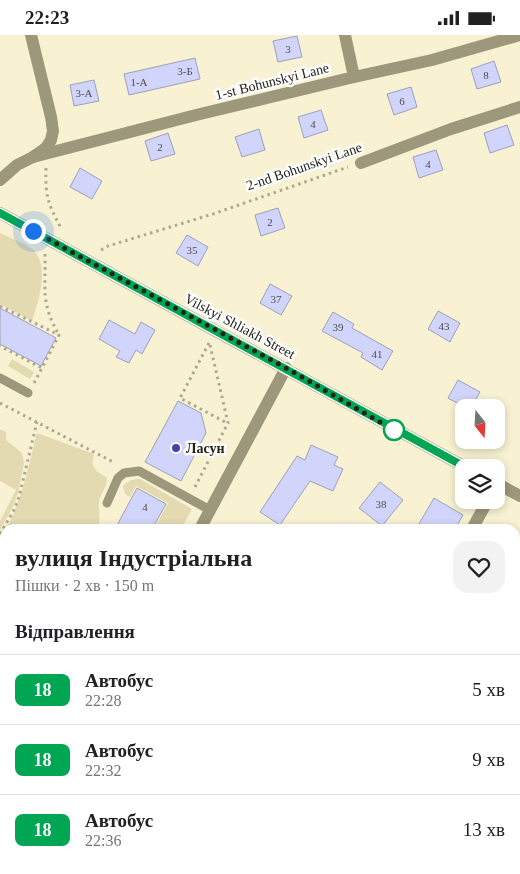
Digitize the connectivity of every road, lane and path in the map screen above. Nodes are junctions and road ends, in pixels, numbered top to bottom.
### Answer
1 (31, 35) edge
2 (344, 35) edge
3 (520, 35) edge
4 (354, 77) junction
5 (520, 107) edge
6 (32, 157) junction
7 (46, 163) dead end
8 (361, 163) joint
9 (0, 180) edge
10 (0, 213) edge
11 (65, 236) dead end
12 (45, 253) dead end
13 (97, 253) dead end
14 (0, 306) edge
15 (59, 335) junction
16 (0, 347) edge
17 (286, 368) junction
18 (0, 377) edge
19 (28, 393) dead end
20 (0, 403) edge
21 (37, 422) junction
22 (228, 423) junction
23 (455, 462) edge
24 (131, 471) junction
25 (505, 488) edge
26 (520, 496) edge
27 (189, 499) junction
28 (108, 503) dead end
29 (483, 509) edge
30 (210, 510) junction
31 (6, 524) edge
32 (203, 524) edge
33 (475, 524) edge

1 - 6 street
2 - 4 street
3 - 4 street, 1-st Bohunskyi Lane
4 - 6 street, 1-st Bohunskyi Lane
5 - 8 street, 2-nd Bohunskyi Lane
6 - 9 street
7 - 11 path
8 - 13 path, 2-nd Bohunskyi Lane
10 - 17 street, Vilskyi Shliakh Street
12 - 15 path
14 - 15 path
15 - 16 path
17 - 23 street, Vilskyi Shliakh Street
17 - 30 street
18 - 19 lane
20 - 21 path
21 - 24 path
21 - 31 path
22 - 22 path
22 - 27 path
24 - 27 lane
24 - 28 lane
25 - 26 street
27 - 30 lane
29 - 33 street
30 - 32 street

